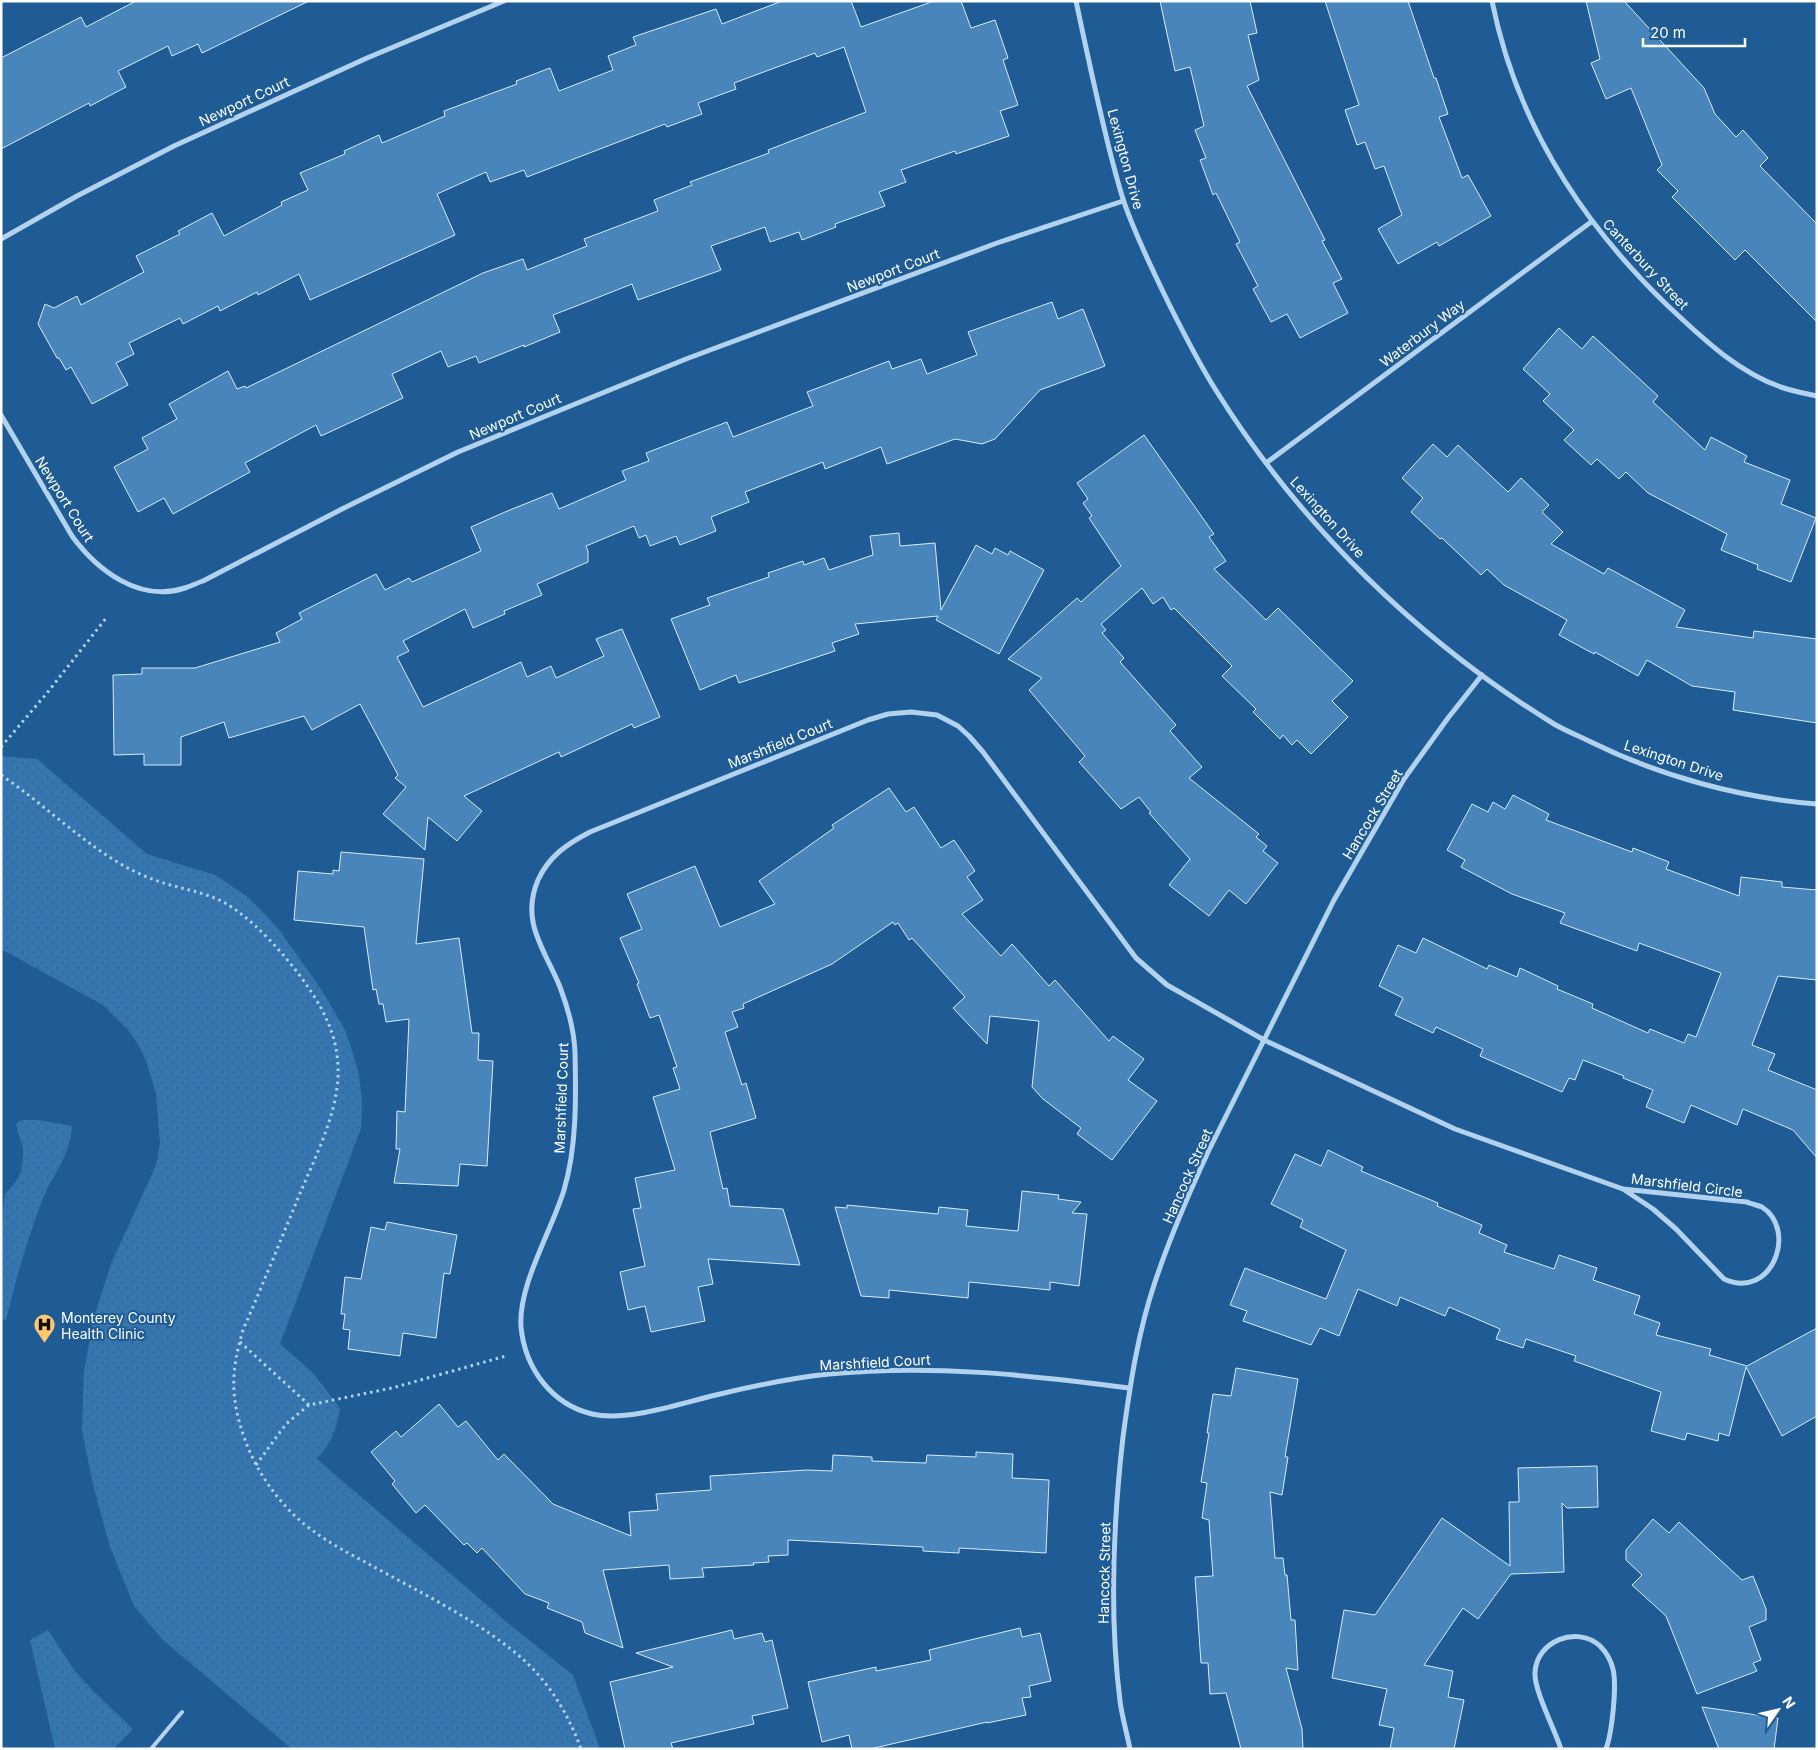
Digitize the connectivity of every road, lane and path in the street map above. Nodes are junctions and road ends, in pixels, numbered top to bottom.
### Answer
1 (504, 1) edge
2 (1076, 1) edge
3 (1492, 1) edge
4 (1123, 201) junction
5 (1591, 222) junction
6 (1, 239) edge
7 (1817, 396) edge
8 (1, 415) edge
9 (1266, 463) junction
10 (107, 617) dead end
11 (1482, 675) junction
12 (1, 747) edge
13 (1, 776) edge
14 (1817, 804) edge
15 (1264, 1040) junction
16 (1623, 1189) junction
17 (240, 1342) junction
18 (526, 1349) junction
19 (1129, 1388) junction
20 (309, 1405) junction
21 (256, 1465) junction
22 (182, 1712) dead end
23 (151, 1749) edge
24 (581, 1749) edge
25 (1130, 1749) edge
26 (1561, 1749) edge
27 (1606, 1749) edge

1 - 6 street, Newport Court
2 - 4 street, Lexington Drive
3 - 5 street, Canterbury Street
4 - 8 street, Newport Court
4 - 9 street, Lexington Drive
5 - 7 street, Canterbury Street
5 - 9 street, Waterbury Way
9 - 11 street, Lexington Drive
10 - 12 path
11 - 14 street, Lexington Drive
11 - 15 street, Hancock Street
13 - 17 path
15 - 16 street, Marshfield Circle
15 - 18 street, Marshfield Court
15 - 19 street, Hancock Street
16 - 16 street, Marshfield Circle
17 - 20 path
17 - 21 path
18 - 19 street, Marshfield Court
18 - 20 path
19 - 25 street, Hancock Street
20 - 21 path
21 - 24 path
22 - 23 lane
26 - 27 street

